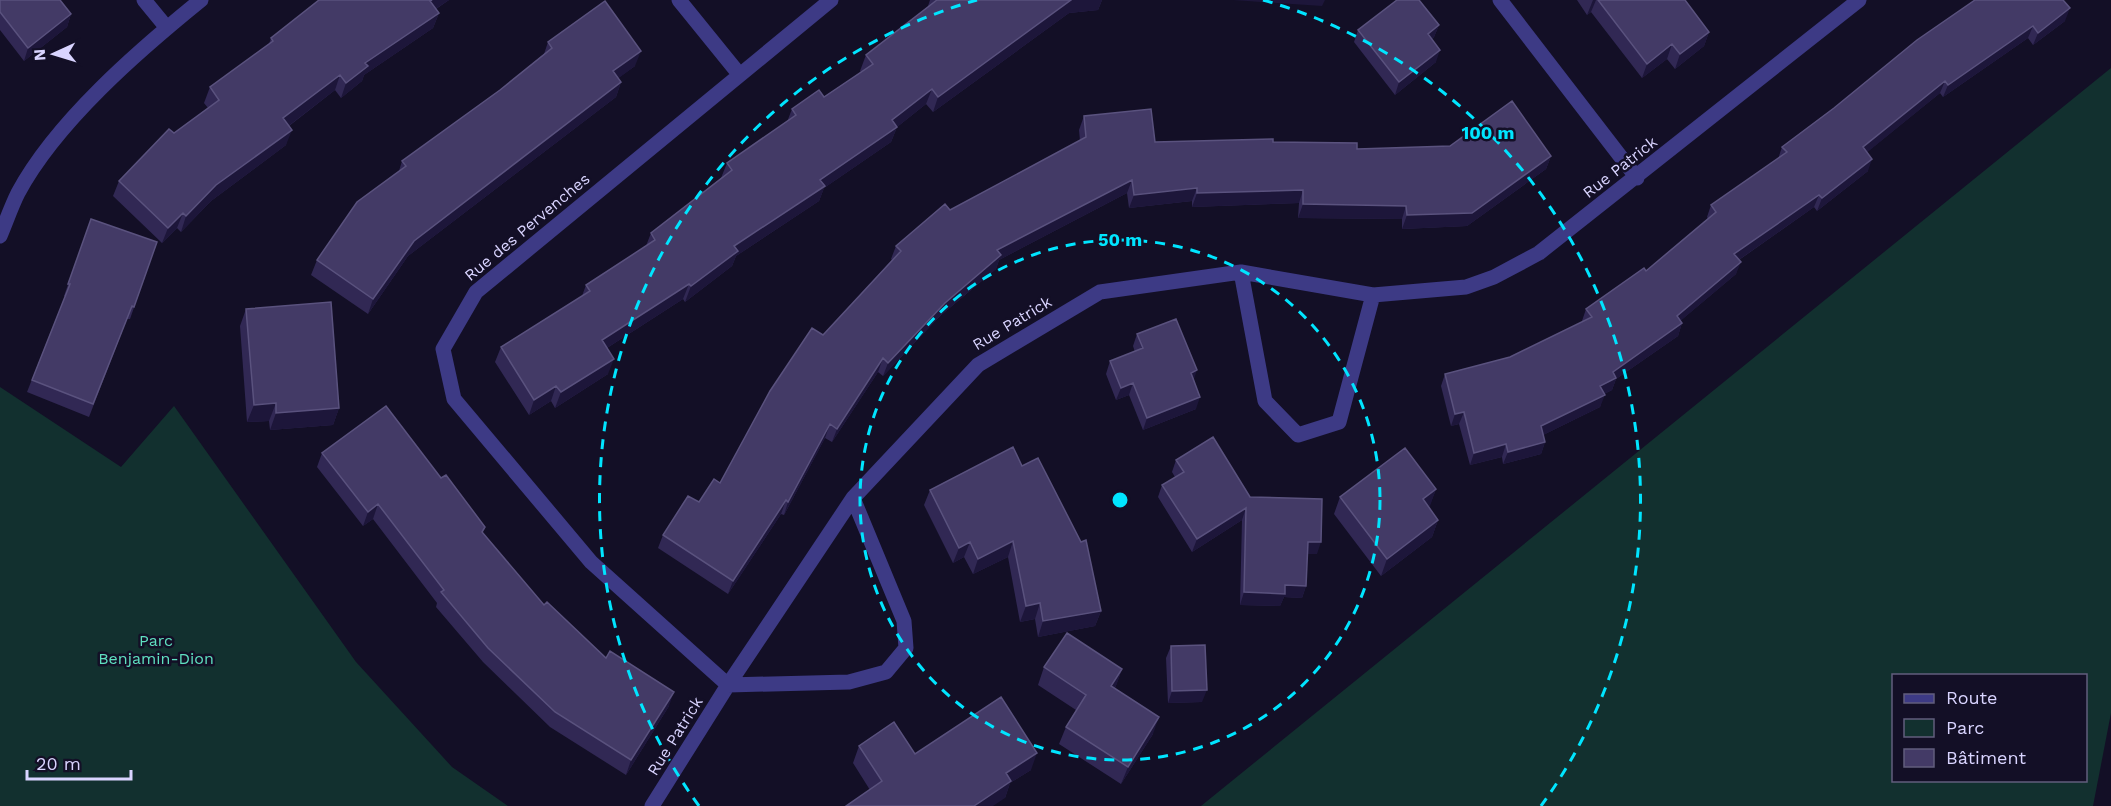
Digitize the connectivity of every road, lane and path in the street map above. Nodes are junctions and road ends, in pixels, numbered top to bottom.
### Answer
1 (144, 0) edge
2 (201, 0) edge
3 (679, 0) edge
4 (831, 0) edge
5 (1500, 0) edge
6 (1859, 0) edge
7 (166, 28) junction
8 (739, 74) junction
9 (1637, 178) junction
10 (0, 236) edge
11 (1241, 272) junction
12 (1373, 295) junction
13 (853, 498) junction
14 (728, 685) junction
15 (652, 806) edge

1 - 7 street
2 - 7 street
3 - 8 street
4 - 8 street, Rue des Pervenches
5 - 9 street
6 - 9 street, Rue Patrick
7 - 10 street
8 - 14 street, Rue des Pervenches
9 - 12 street, Rue Patrick
11 - 12 street, Rue Patrick
11 - 12 street
11 - 13 street, Rue Patrick
13 - 14 street, Rue Patrick
13 - 14 street
14 - 15 street, Rue Patrick

